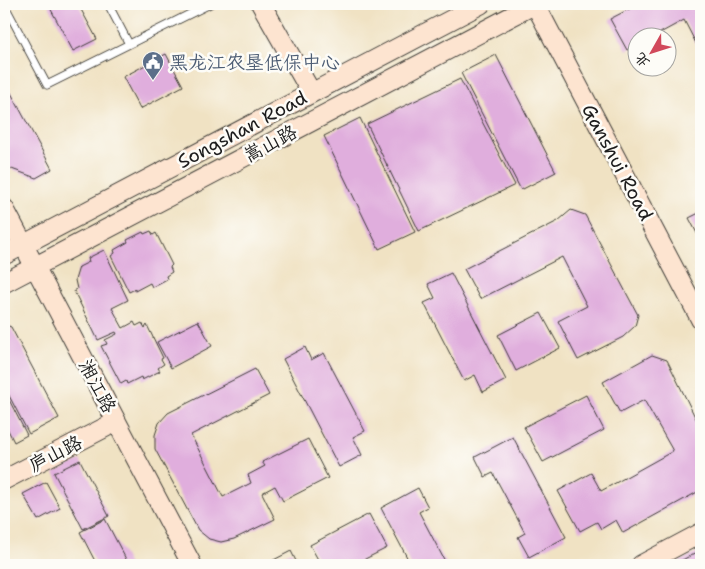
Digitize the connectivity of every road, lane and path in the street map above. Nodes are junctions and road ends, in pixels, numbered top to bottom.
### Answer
1 (4, 4) edge
2 (108, 4) edge
3 (210, 4) edge
4 (261, 4) edge
5 (481, 4) edge
6 (535, 4) edge
7 (546, 4) edge
8 (7, 17) edge
9 (129, 44) junction
10 (311, 92) junction
11 (4, 208) edge
12 (11, 246) edge
13 (29, 269) junction
14 (4, 283) edge
15 (700, 312) edge
16 (106, 427) junction
17 (4, 480) edge
18 (701, 533) edge
19 (178, 565) edge
20 (192, 565) edge
21 (641, 565) edge

1 - 8 lane
2 - 9 lane
3 - 9 lane
4 - 10 main road
5 - 10 main road, Songshan Road
6 - 13 main road, 嵩山路
6 - 15 main road, Ganshui Road
7 - 15 main road
8 - 9 lane
10 - 12 main road, Songshan Road
11 - 12 main road, 湘江路
12 - 13 main road, 湘江路
13 - 14 main road, 嵩山路
13 - 16 main road, 湘江路
13 - 20 main road, 湘江路
16 - 17 main road, 庐山路
16 - 19 main road, 湘江路
18 - 21 main road

